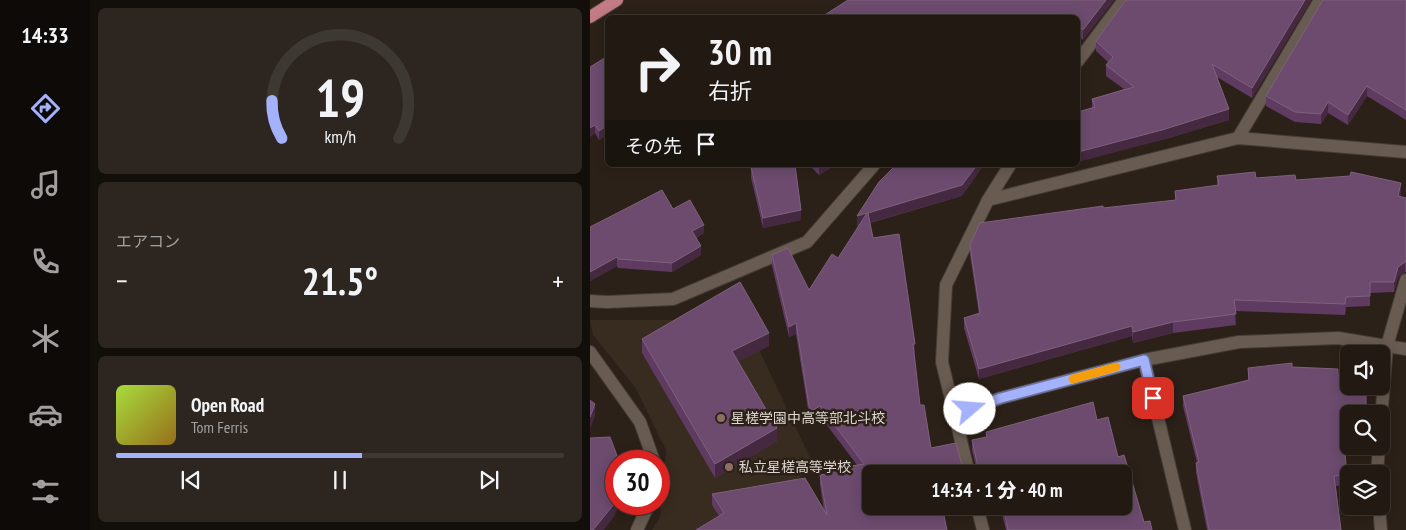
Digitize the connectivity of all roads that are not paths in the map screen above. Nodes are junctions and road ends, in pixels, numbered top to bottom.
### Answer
1 (617, 0) edge
2 (1124, 0) edge
3 (1320, 0) edge
4 (590, 17) edge
5 (1080, 58) edge
6 (1238, 138) junction
7 (1406, 152) edge
8 (872, 167) edge
9 (1009, 167) edge
10 (988, 200) junction
11 (1406, 280) edge
12 (590, 301) edge
13 (1381, 345) edge
14 (1387, 345) edge
15 (1390, 346) edge
16 (1406, 349) edge
17 (590, 352) edge
18 (1144, 360) junction
19 (954, 414) junction
20 (650, 450) edge
21 (967, 465) edge
22 (644, 515) edge
23 (979, 515) edge
24 (1380, 515) edge
25 (637, 530) edge
26 (983, 530) edge
27 (1185, 530) edge
28 (1381, 530) edge

1 - 4 main road
2 - 5 street
3 - 6 street
6 - 7 street
6 - 10 street
8 - 12 street
9 - 10 street
10 - 19 street
11 - 14 street
13 - 18 street
15 - 16 street
17 - 20 street
18 - 19 street
18 - 27 street
19 - 21 street
22 - 25 street
23 - 26 street
24 - 28 street

